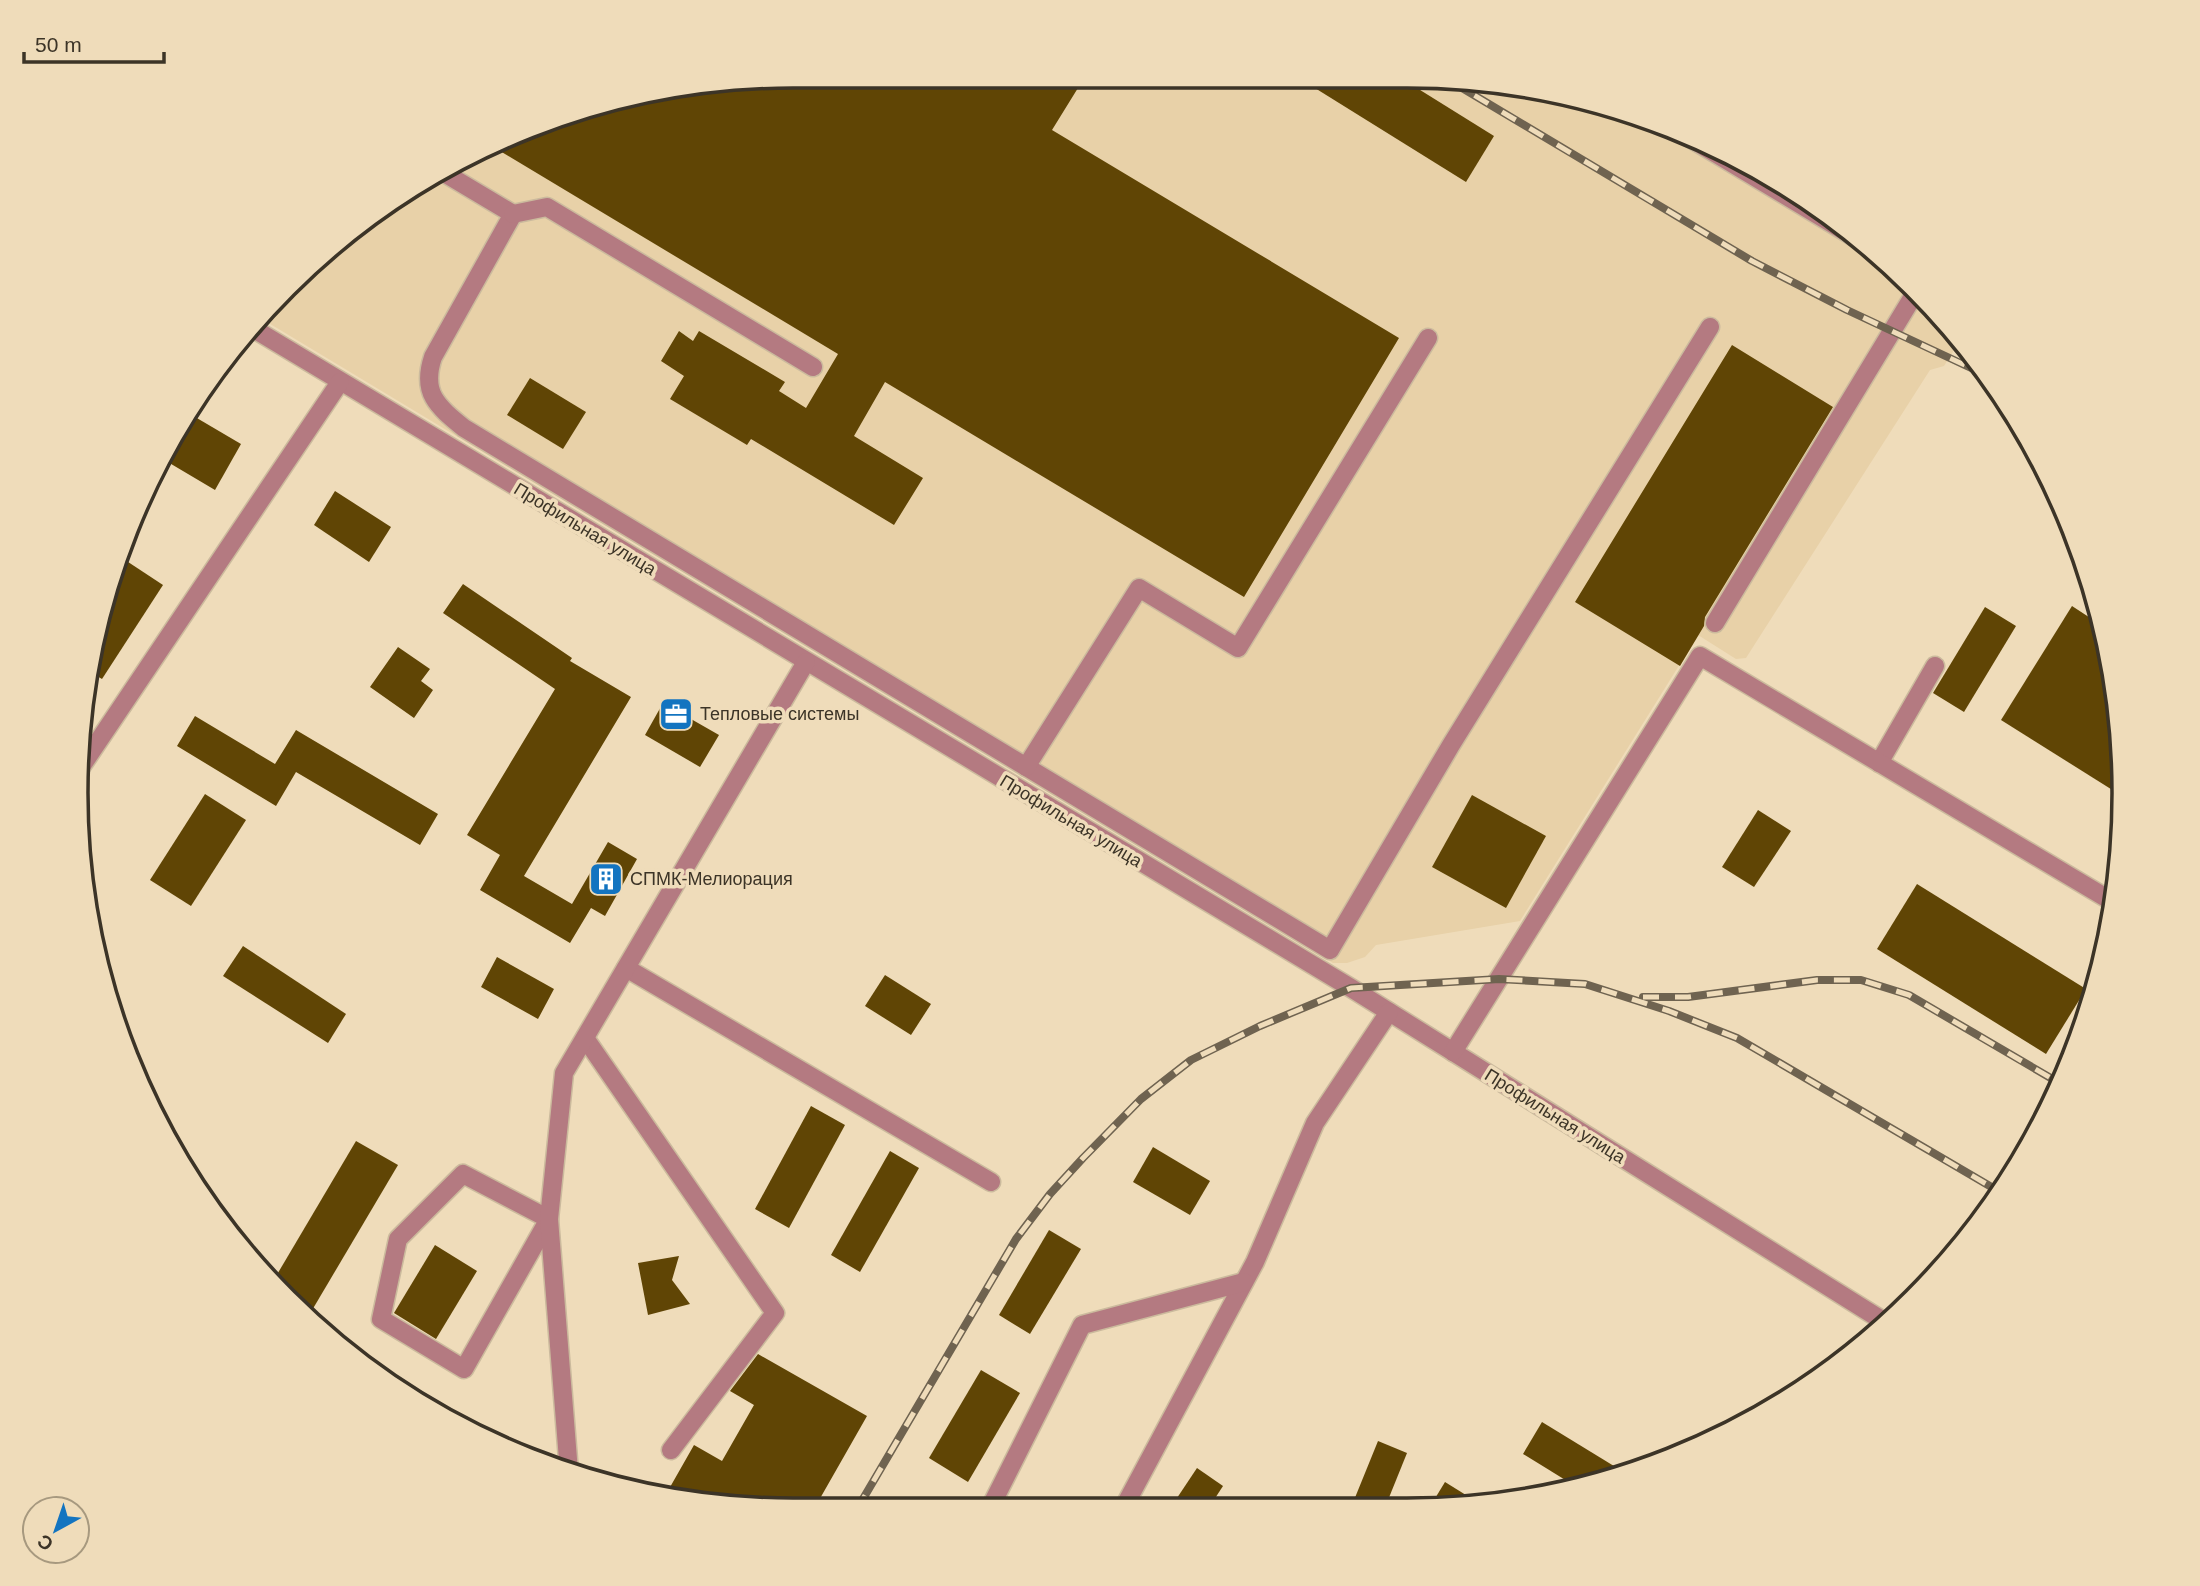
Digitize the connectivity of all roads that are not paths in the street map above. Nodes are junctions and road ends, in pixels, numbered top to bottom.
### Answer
1 (450, 177) edge
2 (513, 214) junction
3 (1911, 300) edge
4 (1710, 327) dead end
5 (259, 332) edge
6 (1427, 338) dead end
7 (813, 367) dead end
8 (340, 382) junction
9 (1715, 623) dead end
10 (806, 662) junction
11 (1935, 666) dead end
12 (89, 754) edge
13 (1880, 763) junction
14 (1026, 767) junction
15 (2104, 897) edge
16 (626, 968) junction
17 (1389, 1012) junction
18 (585, 1038) junction
19 (1453, 1052) junction
20 (991, 1182) dead end
21 (549, 1219) junction
22 (1244, 1282) junction
23 (1878, 1318) edge
24 (671, 1450) dead end
25 (568, 1462) edge
26 (995, 1498) edge
27 (1129, 1498) edge

1 - 2 street
2 - 7 street
2 - 14 street
3 - 9 street
4 - 14 street
5 - 8 street, Профильная улица
6 - 14 street
8 - 10 street, Профильная улица
8 - 12 street
10 - 16 street
10 - 17 street, Профильная улица
11 - 13 street
13 - 15 street
13 - 19 street
16 - 18 street
16 - 20 street
17 - 19 street, Профильная улица
17 - 22 street
18 - 21 street
18 - 24 street
19 - 23 street, Профильная улица
21 - 21 street
21 - 25 street
22 - 26 street
22 - 27 street

